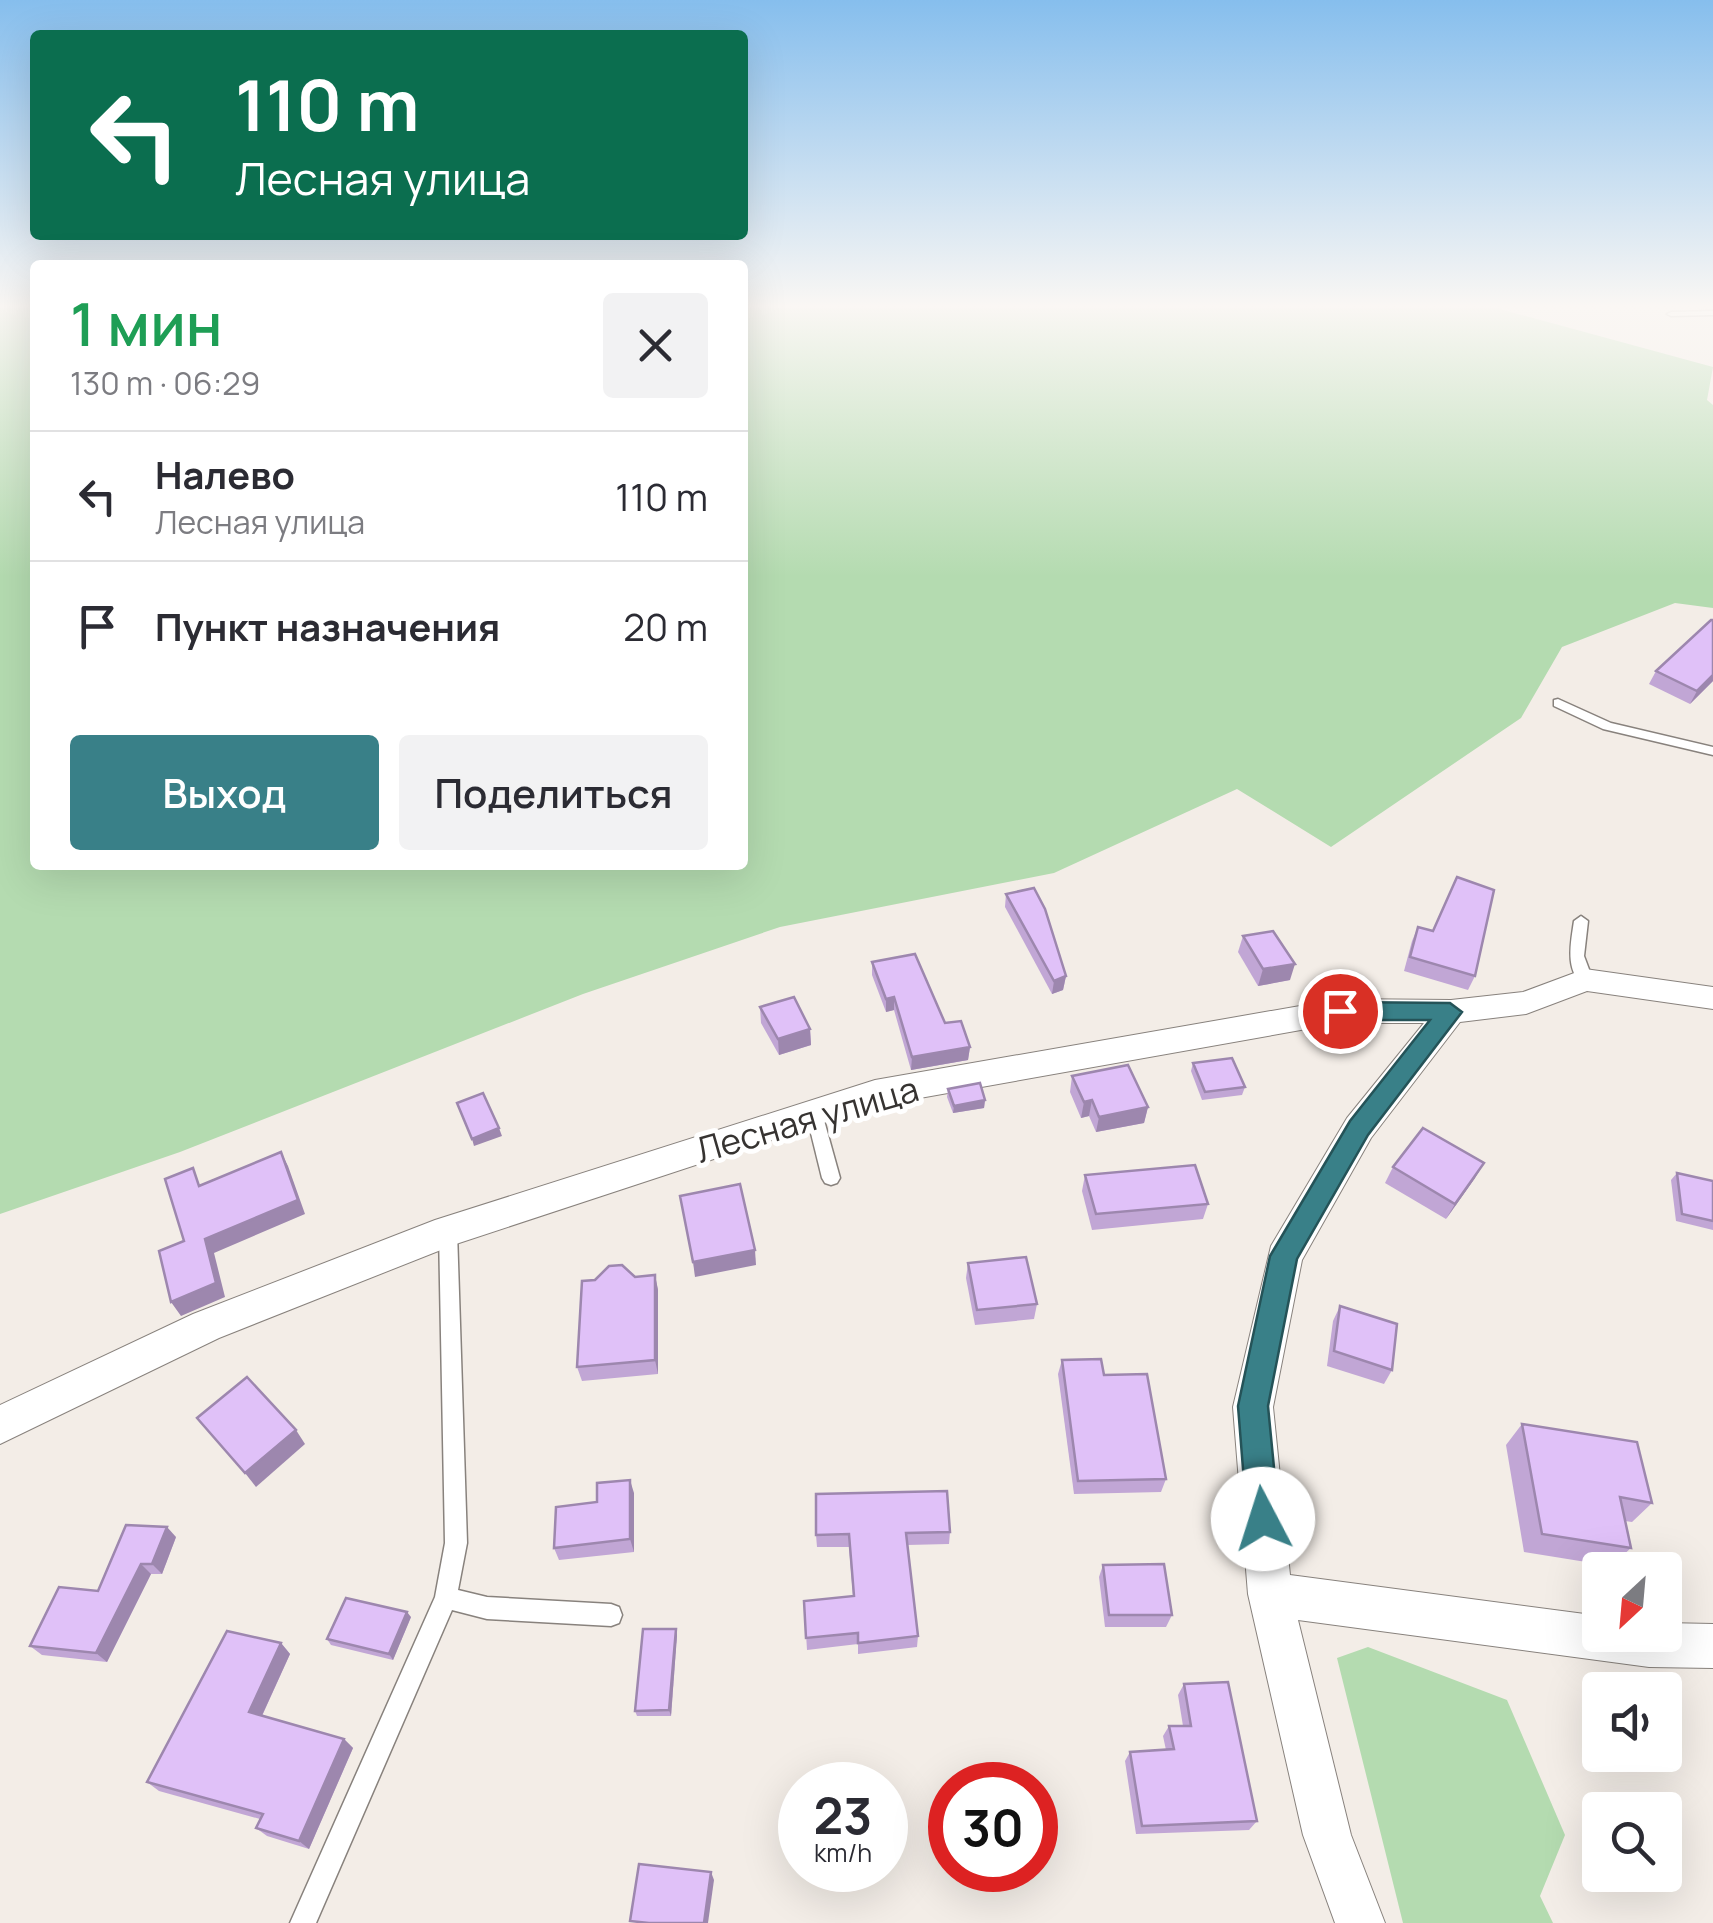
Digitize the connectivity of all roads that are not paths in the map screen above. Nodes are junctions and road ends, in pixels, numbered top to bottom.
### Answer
1 (1558, 703) dead end
2 (1713, 750) edge
3 (1581, 921) dead end
4 (1585, 980) junction
5 (1713, 998) edge
6 (1450, 1012) junction
7 (814, 1112) junction
8 (831, 1178) dead end
9 (448, 1231) junction
10 (0, 1425) edge
11 (1270, 1594) junction
12 (446, 1598) junction
13 (611, 1616) dead end
14 (1713, 1646) edge
15 (303, 1923) edge
16 (1360, 1923) edge

1 - 2 lane
3 - 4 lane
4 - 5 street, Лесная улица
4 - 6 street, Лесная улица
6 - 7 street, Лесная улица
6 - 11 street
7 - 8 lane
7 - 9 street, Лесная улица
9 - 10 street, Лесная улица
9 - 12 lane
11 - 14 street
11 - 16 street
12 - 13 lane
12 - 15 lane

